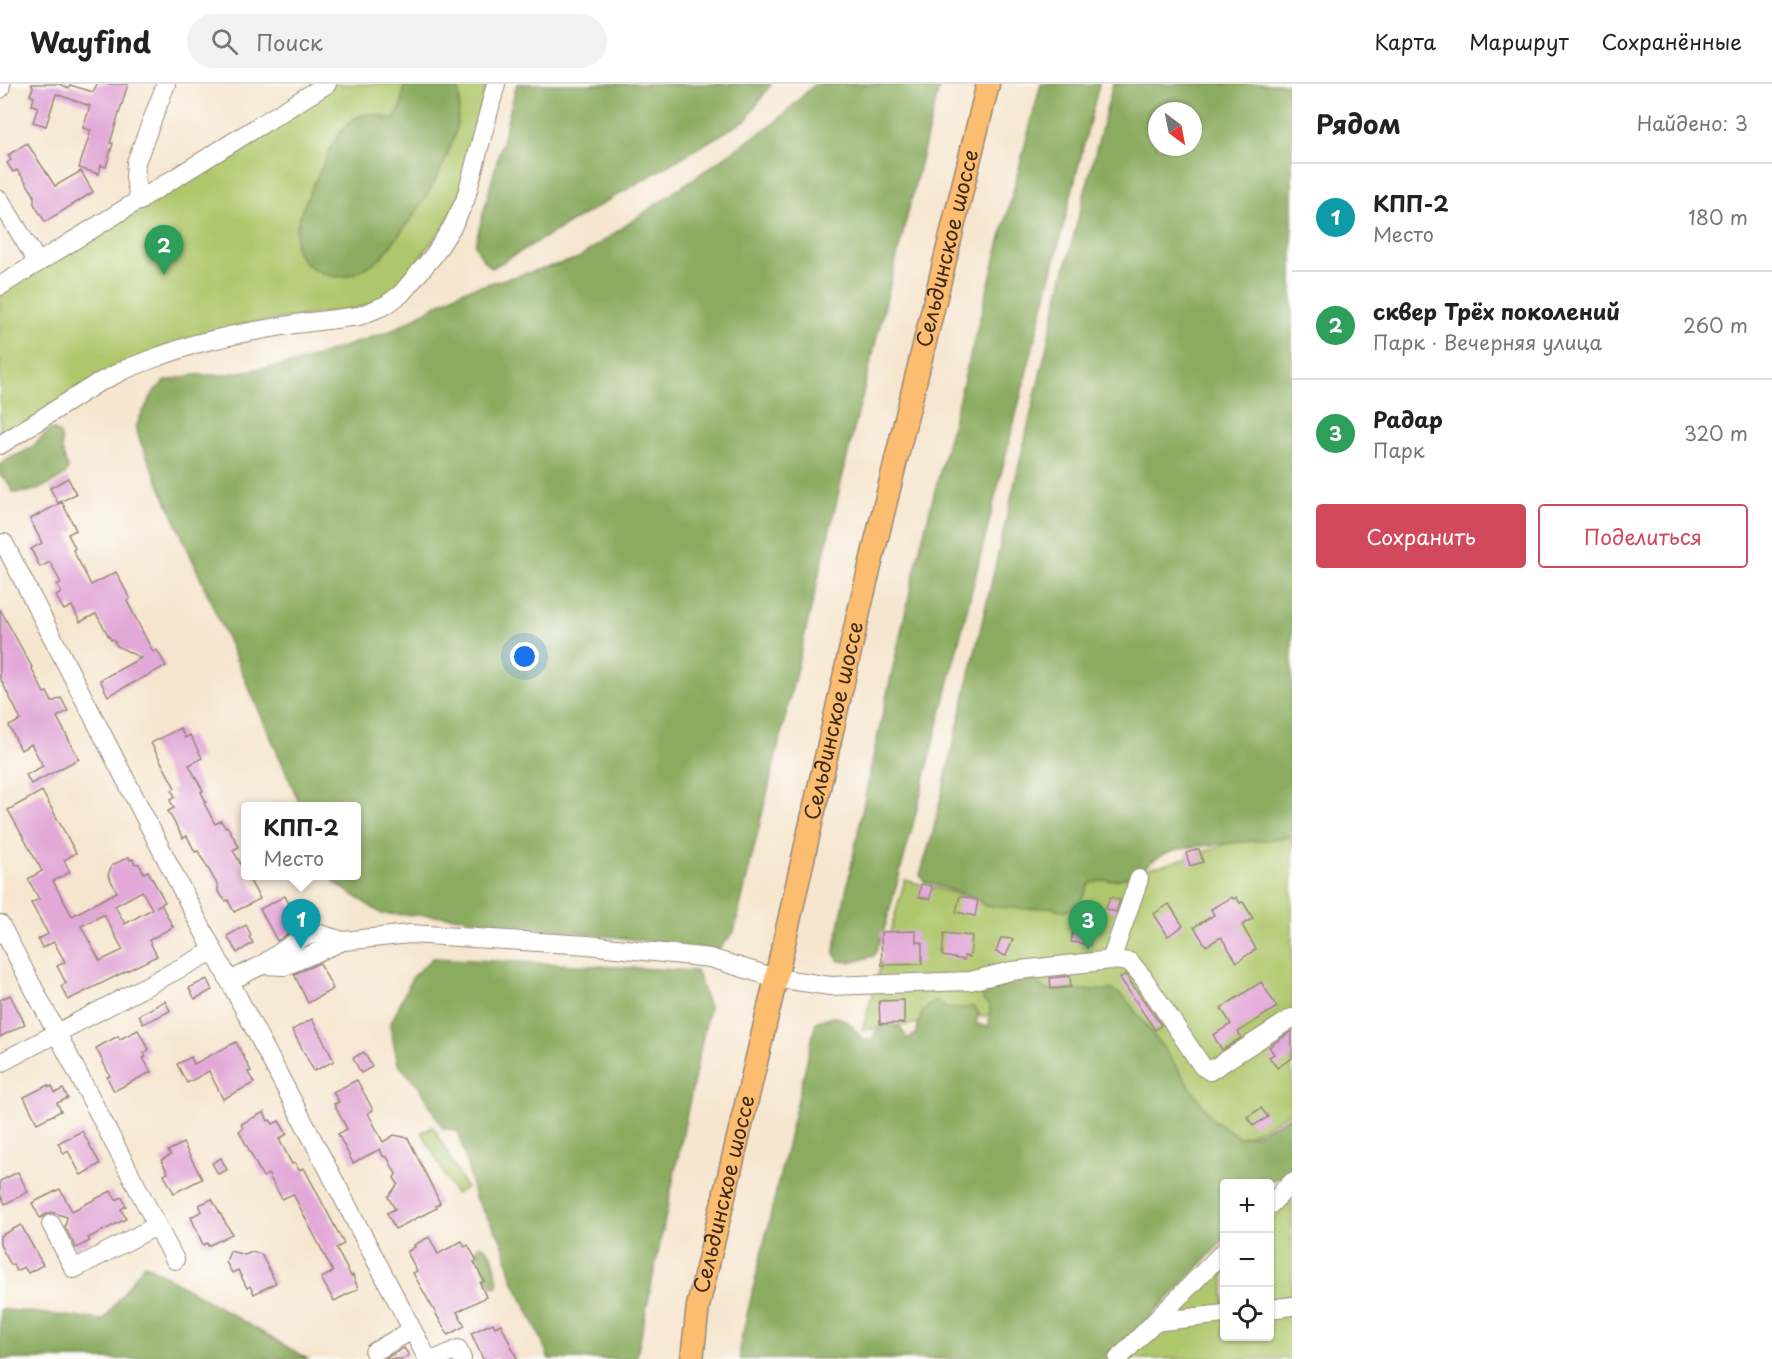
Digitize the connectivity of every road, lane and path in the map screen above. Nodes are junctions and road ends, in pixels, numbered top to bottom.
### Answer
1 (2, 84) edge
2 (166, 84) edge
3 (327, 84) edge
4 (496, 84) edge
5 (988, 84) edge
6 (0, 89) edge
7 (0, 200) edge
8 (140, 201) junction
9 (38, 263) junction
10 (0, 286) edge
11 (0, 445) edge
12 (4, 543) dead end
13 (1139, 879) dead end
14 (0, 924) edge
15 (213, 951) junction
16 (1111, 960) junction
17 (776, 978) junction
18 (230, 981) junction
19 (1292, 1018) edge
20 (56, 1034) junction
21 (0, 1063) edge
22 (1290, 1186) edge
23 (1274, 1200) edge
24 (51, 1224) dead end
25 (156, 1226) junction
26 (1220, 1255) edge
27 (175, 1260) dead end
28 (1292, 1306) edge
29 (1274, 1308) edge
30 (1220, 1314) edge
31 (1154, 1322) junction
32 (412, 1330) junction
33 (374, 1352) dead end
34 (430, 1359) edge
35 (437, 1359) edge
36 (462, 1359) edge
37 (692, 1359) edge
38 (1118, 1359) edge

1 - 6 street
2 - 8 street
3 - 8 street
4 - 11 street
5 - 17 main road, Сельдинское шоссе
7 - 9 street
8 - 9 street
9 - 10 street
12 - 15 street
13 - 16 street
14 - 20 street
15 - 18 street
15 - 20 street
16 - 17 street
16 - 19 street
17 - 18 street
17 - 37 main road, Сельдинское шоссе
18 - 32 street
20 - 21 street
20 - 25 street
22 - 23 street
24 - 25 street
25 - 27 street
26 - 31 street
28 - 29 street
30 - 31 street
31 - 38 street
32 - 33 street
32 - 34 street
35 - 36 street

